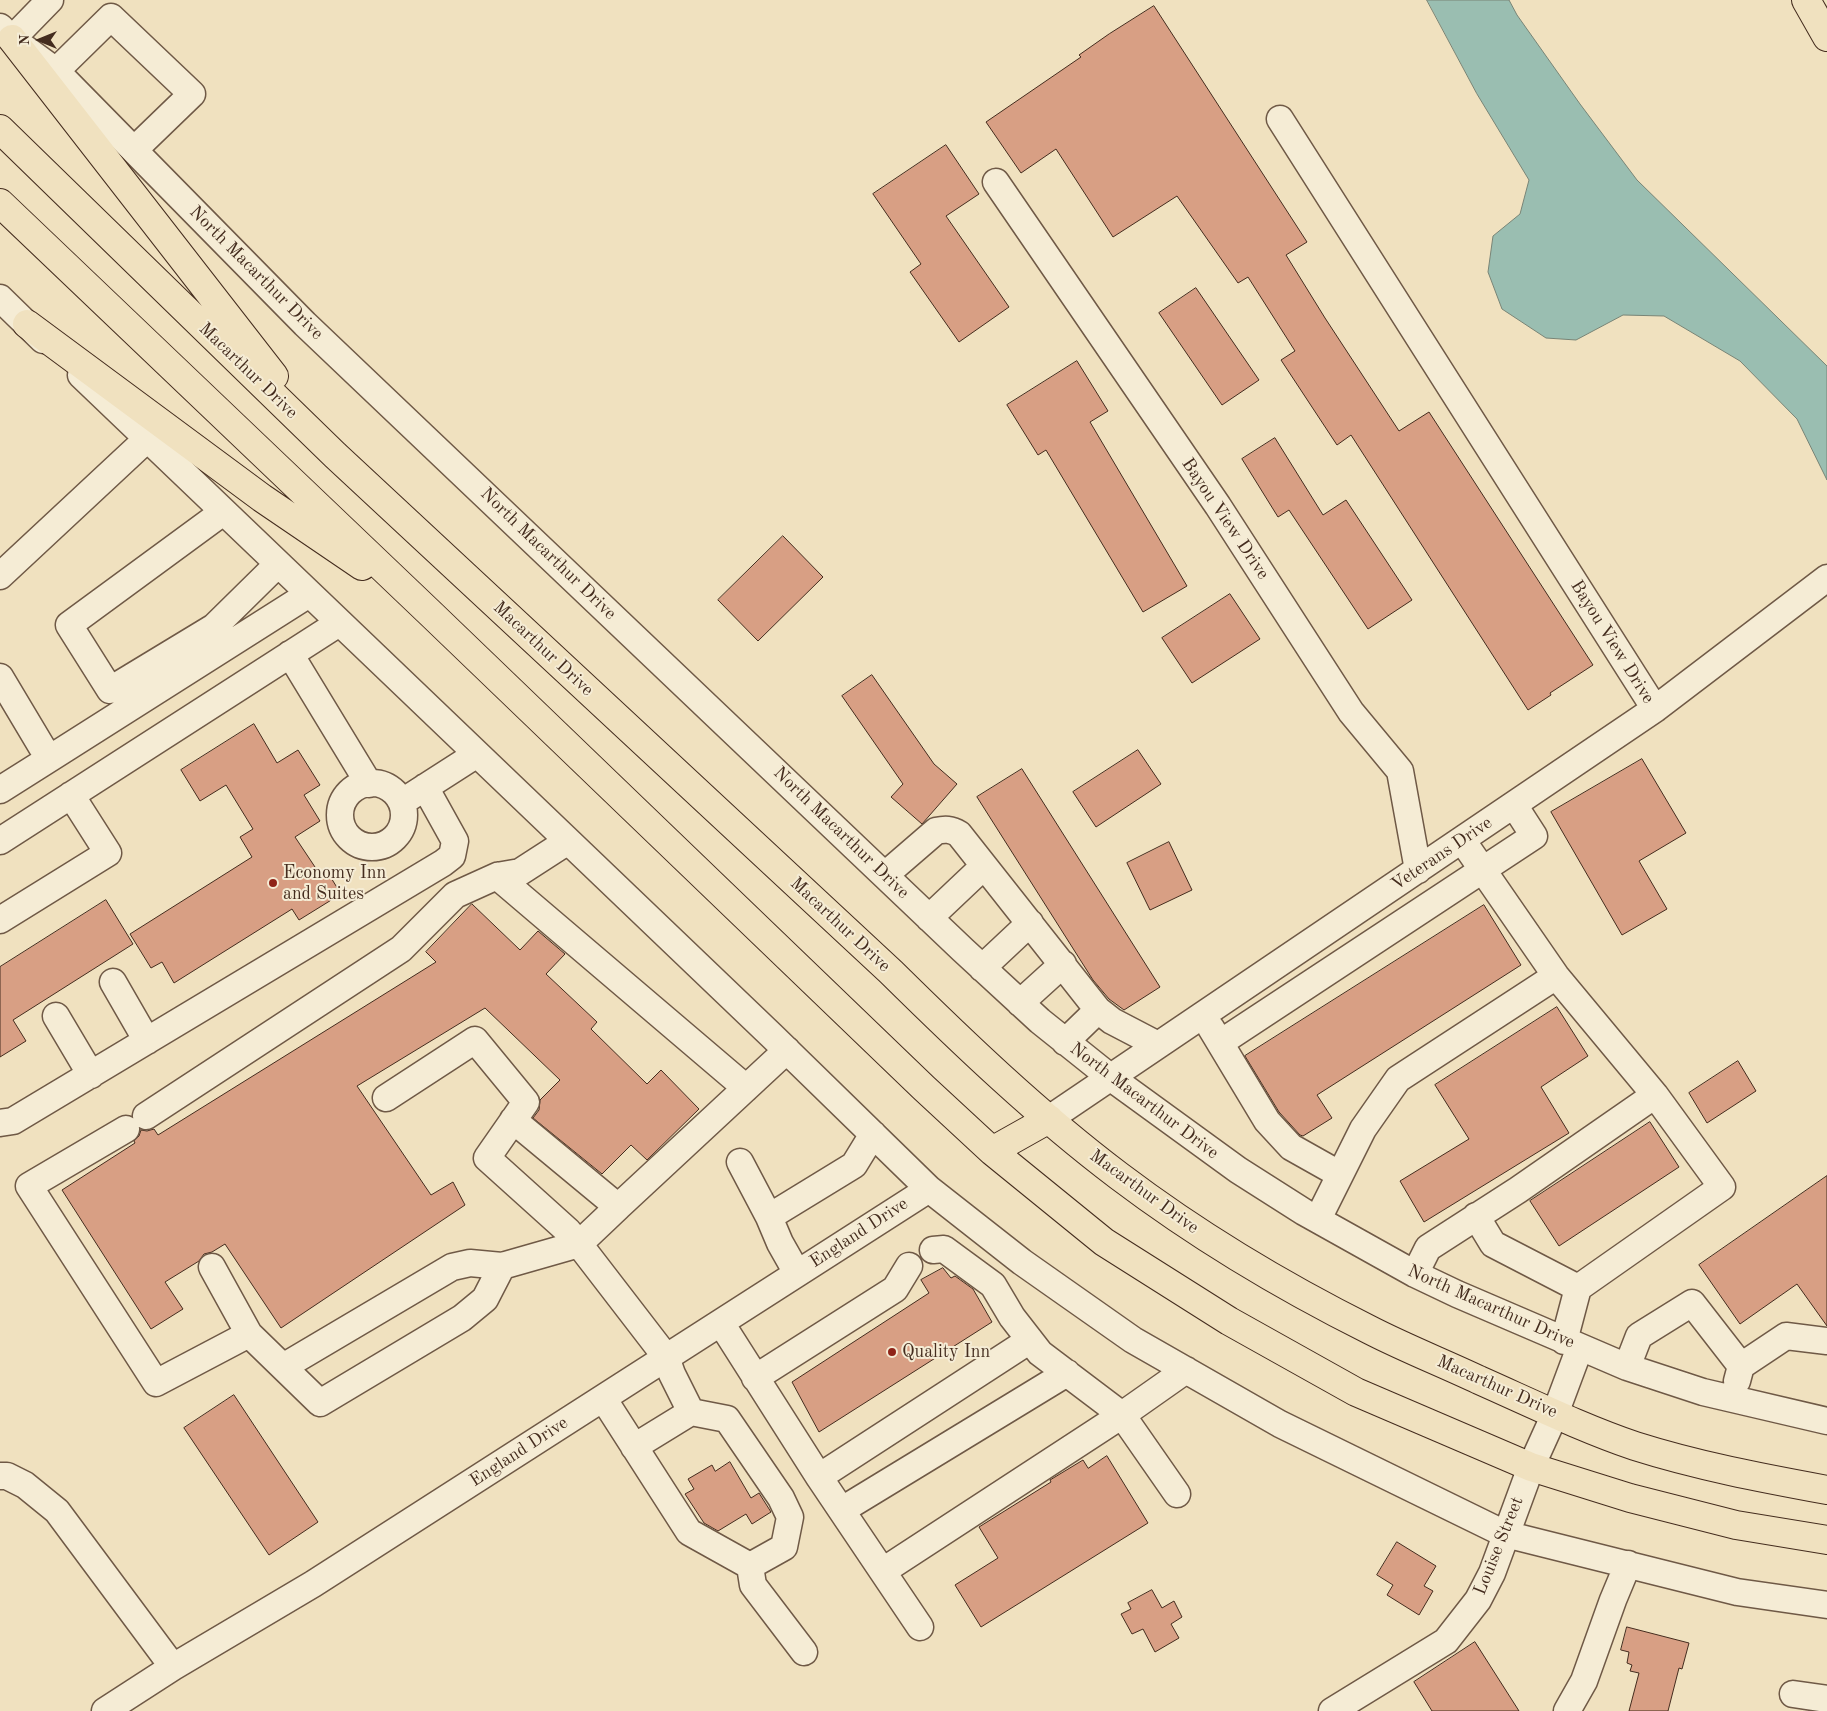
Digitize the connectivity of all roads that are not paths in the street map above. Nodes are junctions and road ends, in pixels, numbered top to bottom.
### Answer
1 (50, 0) edge
2 (1813, 2) edge
3 (6, 33) edge
4 (1827, 37) edge
5 (56, 71) junction
6 (1280, 119) dead end
7 (0, 128) edge
8 (134, 150) junction
9 (996, 182) dead end
10 (0, 204) edge
11 (0, 298) edge
12 (27, 324) junction
13 (147, 439) junction
14 (335, 455) junction
15 (223, 512) junction
16 (278, 564) junction
17 (0, 576) edge
18 (1818, 585) edge
19 (309, 594) junction
20 (429, 612) junction
21 (338, 623) junction
22 (290, 654) junction
23 (0, 677) edge
24 (1655, 709) junction
25 (477, 754) junction
26 (48, 759) junction
27 (369, 784) junction
28 (425, 787) junction
29 (0, 790) edge
30 (71, 795) junction
31 (401, 802) junction
32 (1514, 805) junction
33 (1462, 840) junction
34 (0, 841) edge
35 (568, 841) junction
36 (984, 866) junction
37 (1418, 870) junction
38 (1482, 870) junction
39 (885, 875) junction
40 (497, 876) junction
41 (929, 918) junction
42 (0, 920) edge
43 (1030, 923) junction
44 (1317, 938) junction
45 (1063, 964) junction
46 (1336, 966) junction
47 (982, 968) junction
48 (1556, 976) junction
49 (113, 982) dead end
50 (1020, 1003) junction
51 (1098, 1010) junction
52 (1204, 1015) junction
53 (56, 1016) dead end
54 (148, 1041) junction
55 (1065, 1042) junction
56 (1220, 1043) junction
57 (1158, 1045) junction
58 (787, 1050) junction
59 (91, 1075) junction
60 (1110, 1077) junction
61 (746, 1088) junction
62 (1655, 1095) junction
63 (386, 1098) dead end
64 (1049, 1119) junction
65 (513, 1120) junction
66 (0, 1123) edge
67 (873, 1134) junction
68 (992, 1152) junction
69 (740, 1162) dead end
70 (1340, 1174) junction
71 (929, 1189) junction
72 (618, 1207) junction
73 (1476, 1216) junction
74 (769, 1217) junction
75 (1318, 1219) junction
76 (981, 1230) junction
77 (579, 1244) junction
78 (933, 1250) dead end
79 (958, 1259) junction
80 (502, 1266) junction
81 (909, 1266) dead end
82 (212, 1267) dead end
83 (797, 1273) junction
84 (1415, 1274) junction
85 (1578, 1288) junction
86 (721, 1323) junction
87 (249, 1334) junction
88 (1030, 1340) junction
89 (1827, 1341) edge
90 (1572, 1344) junction
91 (666, 1357) junction
92 (283, 1366) junction
93 (1741, 1366) junction
94 (1627, 1367) junction
95 (1186, 1370) junction
96 (1067, 1373) junction
97 (755, 1378) junction
98 (603, 1398) junction
99 (1732, 1399) junction
100 (691, 1412) junction
101 (1555, 1414) junction
102 (1122, 1415) junction
103 (1827, 1421) edge
104 (634, 1447) junction
105 (1530, 1467) junction
106 (0, 1476) edge
107 (819, 1477) junction
108 (1827, 1490) edge
109 (1176, 1494) dead end
110 (842, 1510) junction
111 (1505, 1534) junction
112 (1827, 1540) edge
113 (1628, 1564) junction
114 (750, 1566) junction
115 (883, 1572) junction
116 (1827, 1605) edge
117 (920, 1627) dead end
118 (804, 1652) dead end
119 (173, 1667) junction
120 (1793, 1694) dead end
121 (1827, 1699) edge
122 (105, 1711) edge
123 (1332, 1711) edge
124 (1567, 1711) edge

1 - 3 street
2 - 4 main road
3 - 5 street, North Macarthur Drive
3 - 14 main road
5 - 8 street, North Macarthur Drive
5 - 8 street
6 - 24 street, Bayou View Drive
7 - 14 main road, Macarthur Drive
8 - 39 street, North Macarthur Drive
9 - 37 street, Bayou View Drive
10 - 20 main road
11 - 12 street
12 - 13 street
12 - 20 main road
13 - 15 street
13 - 17 street
14 - 64 main road, Macarthur Drive
15 - 16 street
15 - 16 street
16 - 19 street
18 - 24 street, Veterans Drive
19 - 21 street
19 - 26 street
20 - 68 main road
21 - 22 street
21 - 25 street
22 - 27 street
22 - 30 street
23 - 26 street
24 - 32 street, Veterans Drive
25 - 28 street
25 - 35 street
26 - 29 street
27 - 31 street
27 - 31 street
28 - 31 street
28 - 54 street
30 - 34 street
30 - 42 street
32 - 33 street, Veterans Drive
32 - 38 street
33 - 37 street, Veterans Drive
33 - 38 street
35 - 40 street
35 - 58 street
36 - 39 street
36 - 41 street
36 - 43 street
37 - 44 street, Veterans Drive
38 - 46 street
38 - 48 street
39 - 41 street, North Macarthur Drive
40 - 61 street
40 - 87 street
41 - 47 street, North Macarthur Drive
43 - 45 street
43 - 47 street
44 - 46 street
44 - 52 street, Veterans Drive
45 - 50 street
45 - 51 street
46 - 56 street
47 - 50 street, North Macarthur Drive
48 - 62 street
48 - 70 street
49 - 54 street
50 - 55 street, North Macarthur Drive
51 - 55 street
51 - 57 street
52 - 56 street
52 - 57 street, Veterans Drive
53 - 59 street
54 - 59 street
55 - 60 street, North Macarthur Drive
56 - 70 street
57 - 60 street, Veterans Drive
58 - 61 street
58 - 67 street
59 - 66 street
60 - 64 street, Veterans Drive
60 - 75 street, North Macarthur Drive
61 - 72 street
62 - 73 street
62 - 85 street
63 - 65 street
64 - 68 main road
64 - 101 main road, Macarthur Drive
65 - 72 street
65 - 77 street
67 - 71 street
67 - 74 street
68 - 105 main road
69 - 74 street
70 - 75 street
71 - 76 street
71 - 83 street, England Drive
72 - 77 street
73 - 84 street
73 - 85 street
74 - 83 street
75 - 84 street, North Macarthur Drive
76 - 79 street
76 - 95 street
77 - 80 street
77 - 91 street
78 - 79 street
79 - 88 street
80 - 92 street
80 - 92 street
81 - 97 street
82 - 87 street
83 - 86 street, England Drive
84 - 90 street, North Macarthur Drive
85 - 90 street, Louise Street
86 - 91 street, England Drive
86 - 97 street
87 - 92 street
88 - 96 street
88 - 107 street
89 - 93 street
90 - 94 street, North Macarthur Drive
90 - 101 street, Louise Street
91 - 98 street, England Drive
91 - 100 street
93 - 94 street
93 - 99 street
94 - 99 street, North Macarthur Drive
95 - 102 street
95 - 111 street
96 - 102 street
96 - 110 street
97 - 107 street
98 - 104 street
98 - 119 street, England Drive
99 - 103 street, North Macarthur Drive
100 - 104 street
100 - 114 street
101 - 105 street, Louise Street
101 - 108 main road, Macarthur Drive
102 - 109 street
102 - 115 street
104 - 114 street
105 - 111 street, Louise Street
105 - 112 main road
106 - 119 street
107 - 110 street
110 - 115 street
111 - 113 street
111 - 123 street, Louise Street
113 - 116 street
113 - 124 street
114 - 118 street
115 - 117 street
119 - 122 street, England Drive
120 - 121 street

